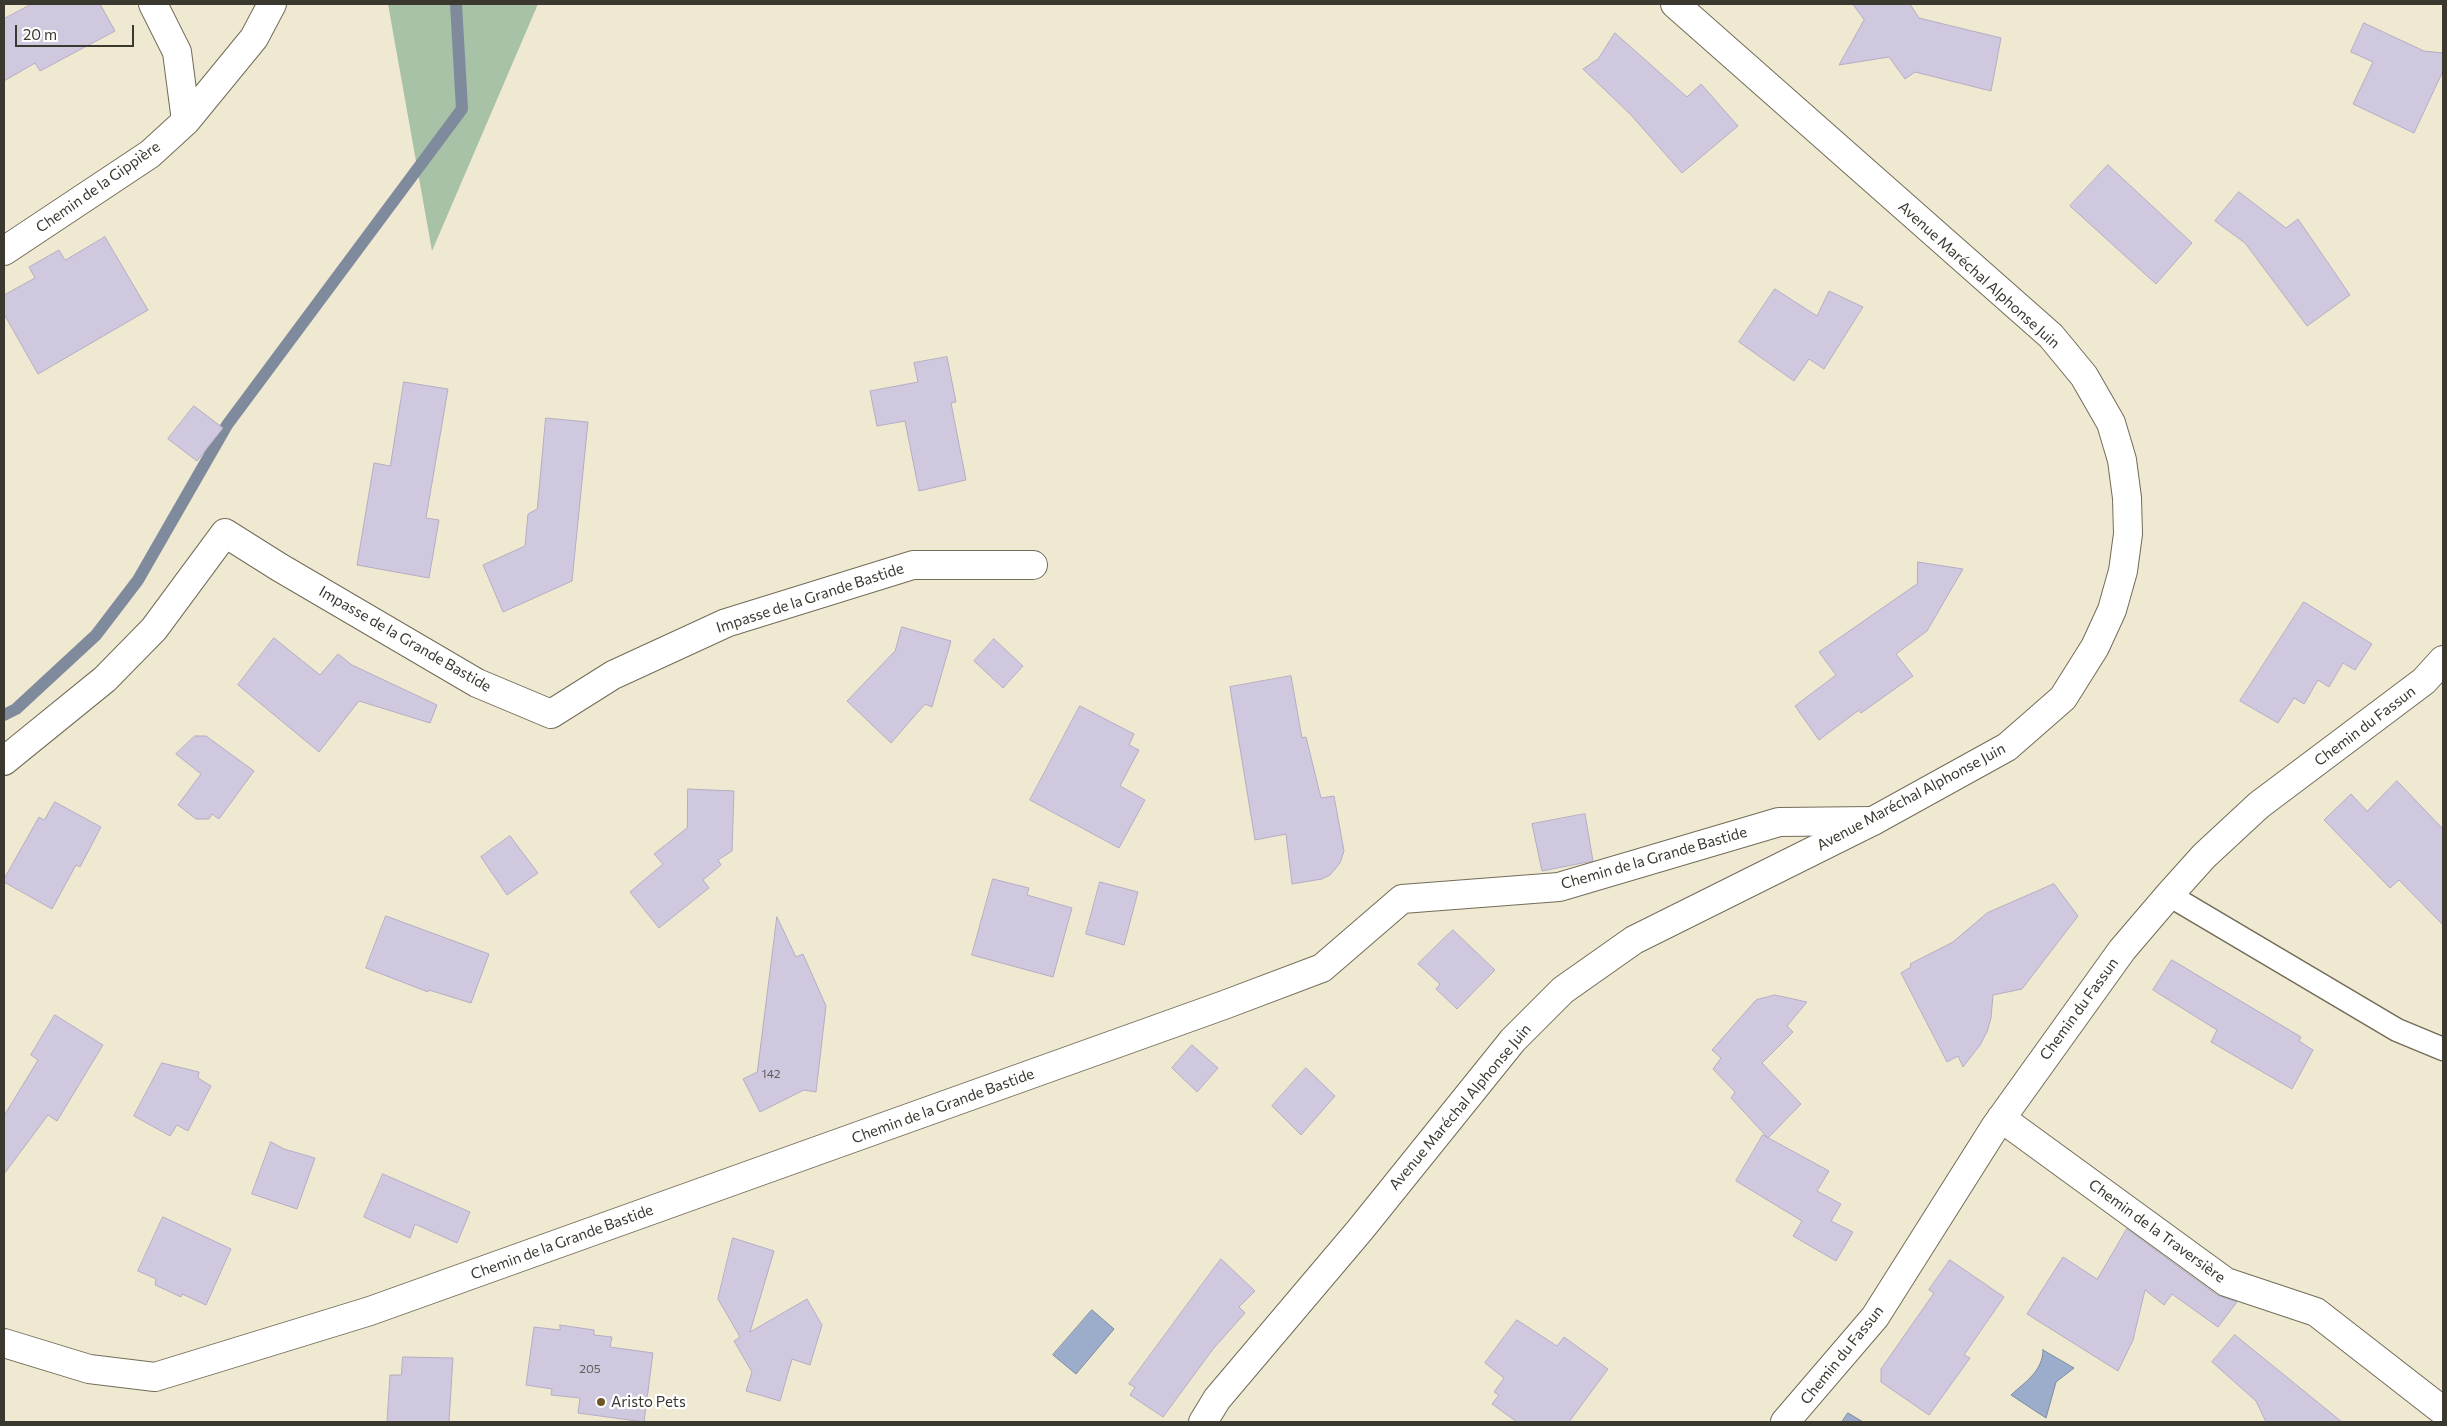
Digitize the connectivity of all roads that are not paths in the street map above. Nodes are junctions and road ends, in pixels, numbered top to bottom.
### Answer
1 (152, 4) edge
2 (272, 4) edge
3 (1675, 4) edge
4 (186, 121) junction
5 (4, 251) edge
6 (1033, 565) dead end
7 (2443, 660) edge
8 (4, 761) edge
9 (1873, 821) junction
10 (2169, 895) junction
11 (2443, 1049) edge
12 (2001, 1118) junction
13 (4, 1343) edge
14 (2443, 1411) edge
15 (1203, 1422) edge
16 (1785, 1422) edge

1 - 4 street
2 - 4 street, Chemin de la Gippière
3 - 9 street, Avenue Maréchal Alphonse Juin
4 - 5 street, Chemin de la Gippière
6 - 8 street, Impasse de la Grande Bastide
7 - 10 street, Chemin du Fassun
9 - 13 street, Chemin de la Grande Bastide
9 - 15 street, Avenue Maréchal Alphonse Juin
10 - 11 lane
10 - 12 street, Chemin du Fassun
12 - 14 street, Chemin de la Traversière
12 - 16 street, Chemin du Fassun

